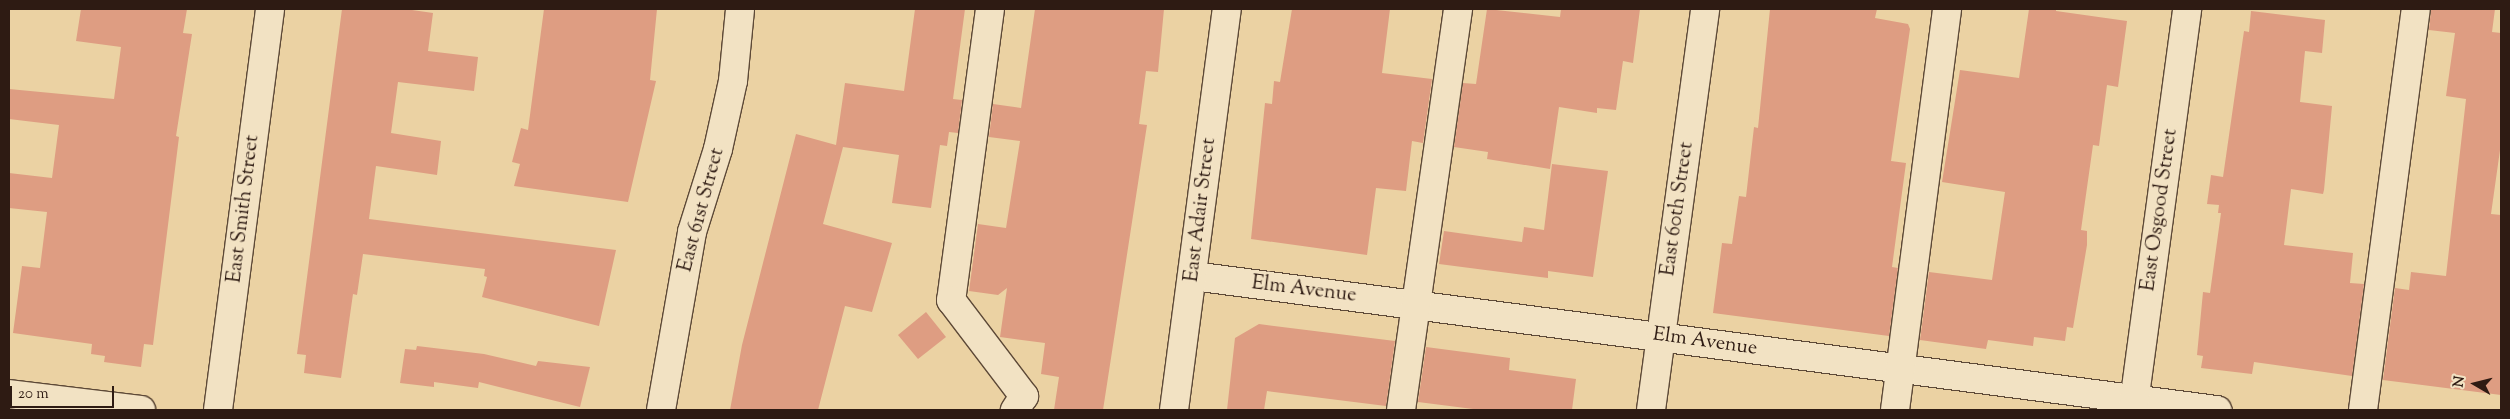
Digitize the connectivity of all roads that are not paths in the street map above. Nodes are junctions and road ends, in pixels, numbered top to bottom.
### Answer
1 (270, 9) edge
2 (740, 9) edge
3 (990, 9) edge
4 (1227, 9) edge
5 (1458, 9) edge
6 (1705, 9) edge
7 (1947, 9) edge
8 (2187, 9) edge
9 (2416, 9) edge
10 (1193, 276) junction
11 (1416, 305) junction
12 (1660, 336) junction
13 (1901, 368) junction
14 (9, 394) edge
15 (2133, 405) edge
16 (141, 410) edge
17 (218, 410) edge
18 (661, 410) edge
19 (1015, 410) edge
20 (1174, 410) edge
21 (1401, 410) edge
22 (1651, 410) edge
23 (1895, 410) edge
24 (2217, 410) edge
25 (2363, 410) edge

1 - 17 street, East Smith Street
2 - 18 street, East 61st Street
3 - 19 street
4 - 10 street, East Adair Street
5 - 11 street
6 - 12 street, East 60th Street
7 - 13 street
8 - 15 street, East Osgood Street
9 - 25 street
10 - 11 street, Elm Avenue
10 - 20 street, East Adair Street
11 - 12 street, Elm Avenue
11 - 21 street
12 - 13 street, Elm Avenue
12 - 22 street, East 60th Street
13 - 15 street, Elm Avenue
13 - 23 street
14 - 16 street
15 - 24 street, Elm Avenue

